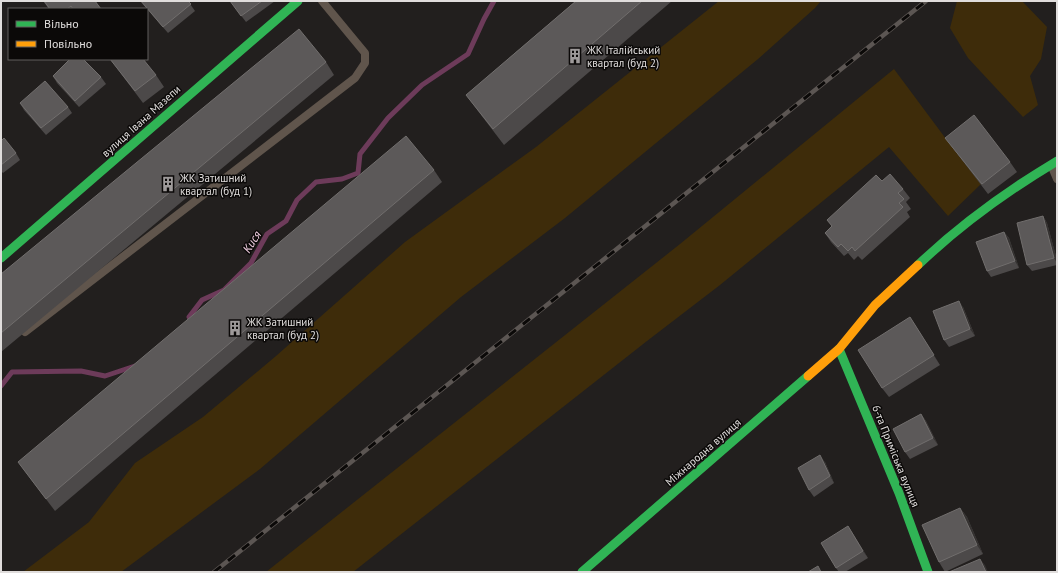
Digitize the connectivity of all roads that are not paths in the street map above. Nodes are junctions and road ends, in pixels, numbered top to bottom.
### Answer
1 (298, 1) edge
2 (322, 1) edge
3 (1054, 162) edge
4 (1057, 178) edge
5 (1, 258) edge
6 (20, 336) dead end
7 (839, 349) junction
8 (582, 572) edge
9 (928, 572) edge

1 - 5 street, вулиця Івана Мазепи
2 - 6 lane
3 - 4 lane
3 - 7 street, Міжнародна вулиця
7 - 8 street, Міжнародна вулиця
7 - 9 street, 6-та Приміська вулиця

